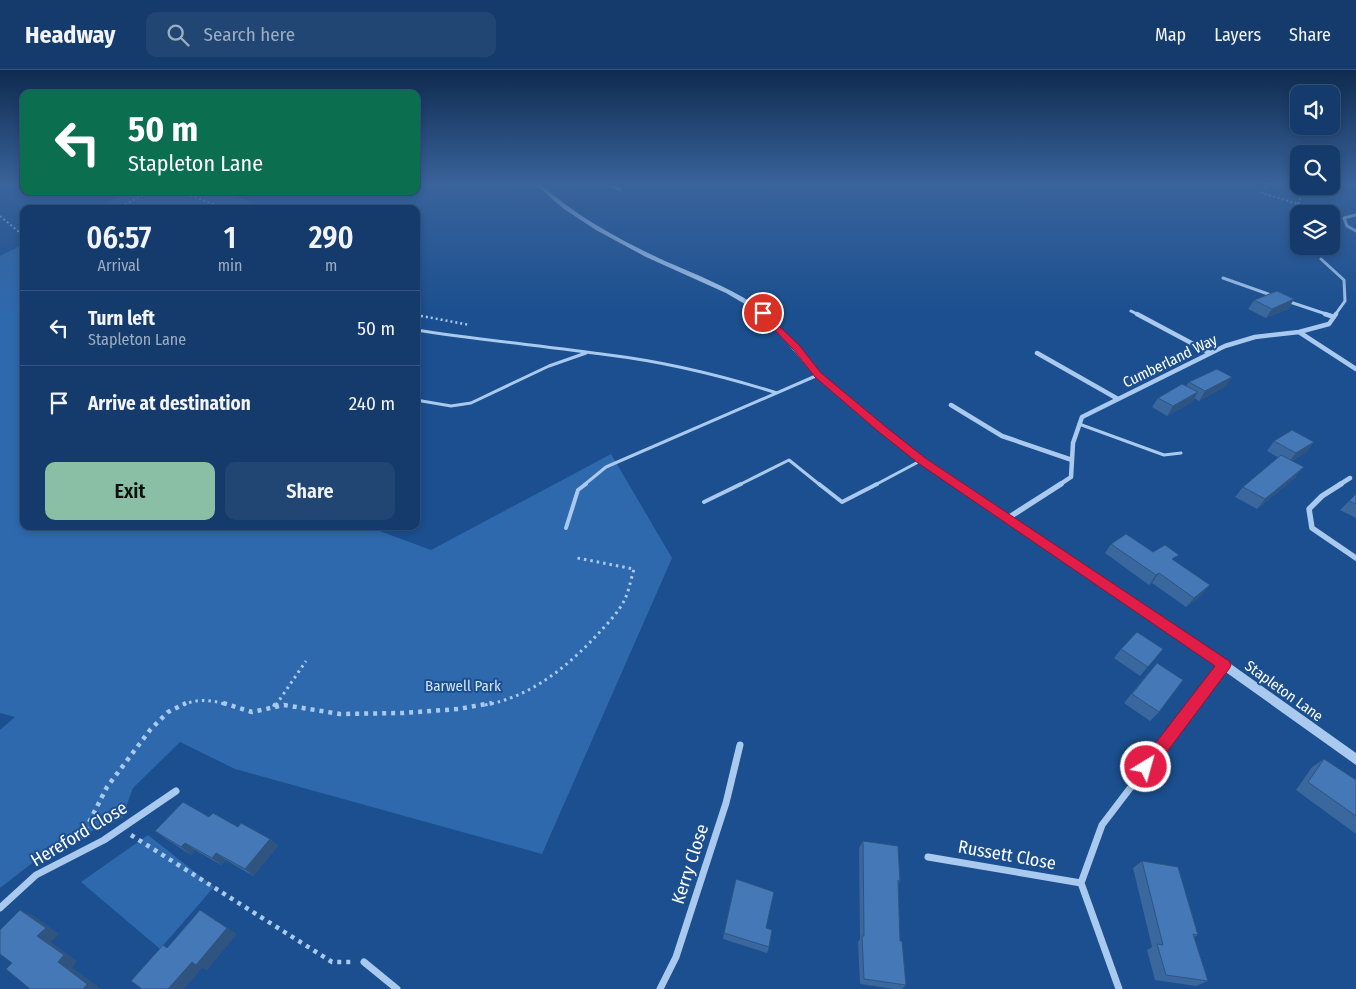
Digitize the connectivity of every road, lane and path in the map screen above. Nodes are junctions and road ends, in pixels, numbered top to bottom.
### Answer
1 (595, 227) edge
2 (1321, 259) dead end
3 (1222, 278) dead end
4 (1131, 311) dead end
5 (1334, 317) junction
6 (420, 331) edge
7 (1299, 332) junction
8 (588, 352) junction
9 (1037, 353) dead end
10 (1210, 353) junction
11 (1356, 369) edge
12 (818, 375) junction
13 (777, 393) junction
14 (1118, 399) junction
15 (420, 401) edge
16 (951, 405) dead end
17 (1079, 424) junction
18 (1181, 453) dead end
19 (922, 460) junction
20 (1072, 460) junction
21 (1350, 478) dead end
22 (704, 502) dead end
23 (1008, 518) junction
24 (566, 528) dead end
25 (577, 558) dead end
26 (1356, 558) edge
27 (306, 661) dead end
28 (1224, 665) junction
29 (273, 707) junction
30 (740, 745) dead end
31 (1356, 760) edge
32 (176, 791) dead end
33 (120, 828) junction
34 (72, 856) junction
35 (928, 857) dead end
36 (1081, 883) junction
37 (0, 908) edge
38 (364, 962) joint
39 (397, 989) edge
40 (660, 989) edge
41 (1120, 989) edge

1 - 12 street, Stapleton Lane
2 - 5 street
3 - 5 street
4 - 10 street
5 - 7 street, Cumberland Way
6 - 8 lane
7 - 10 street, Cumberland Way
7 - 11 street
8 - 13 lane
8 - 15 lane
9 - 14 street
10 - 14 street, Cumberland Way
12 - 13 lane
12 - 19 street, Stapleton Lane
13 - 24 lane
14 - 17 street, Cumberland Way
16 - 20 street
17 - 18 lane
17 - 20 street
19 - 22 lane
19 - 23 street, Stapleton Lane
20 - 23 street
21 - 26 street
23 - 28 street, Stapleton Lane
25 - 29 path
27 - 29 path
28 - 31 street, Stapleton Lane
28 - 36 street
29 - 34 path
30 - 40 street, Kerry Close
32 - 33 street, Hereford Close
33 - 34 street, Hereford Close
33 - 38 path
34 - 37 street, Hereford Close
35 - 36 street, Russett Close
36 - 41 street
38 - 39 street

